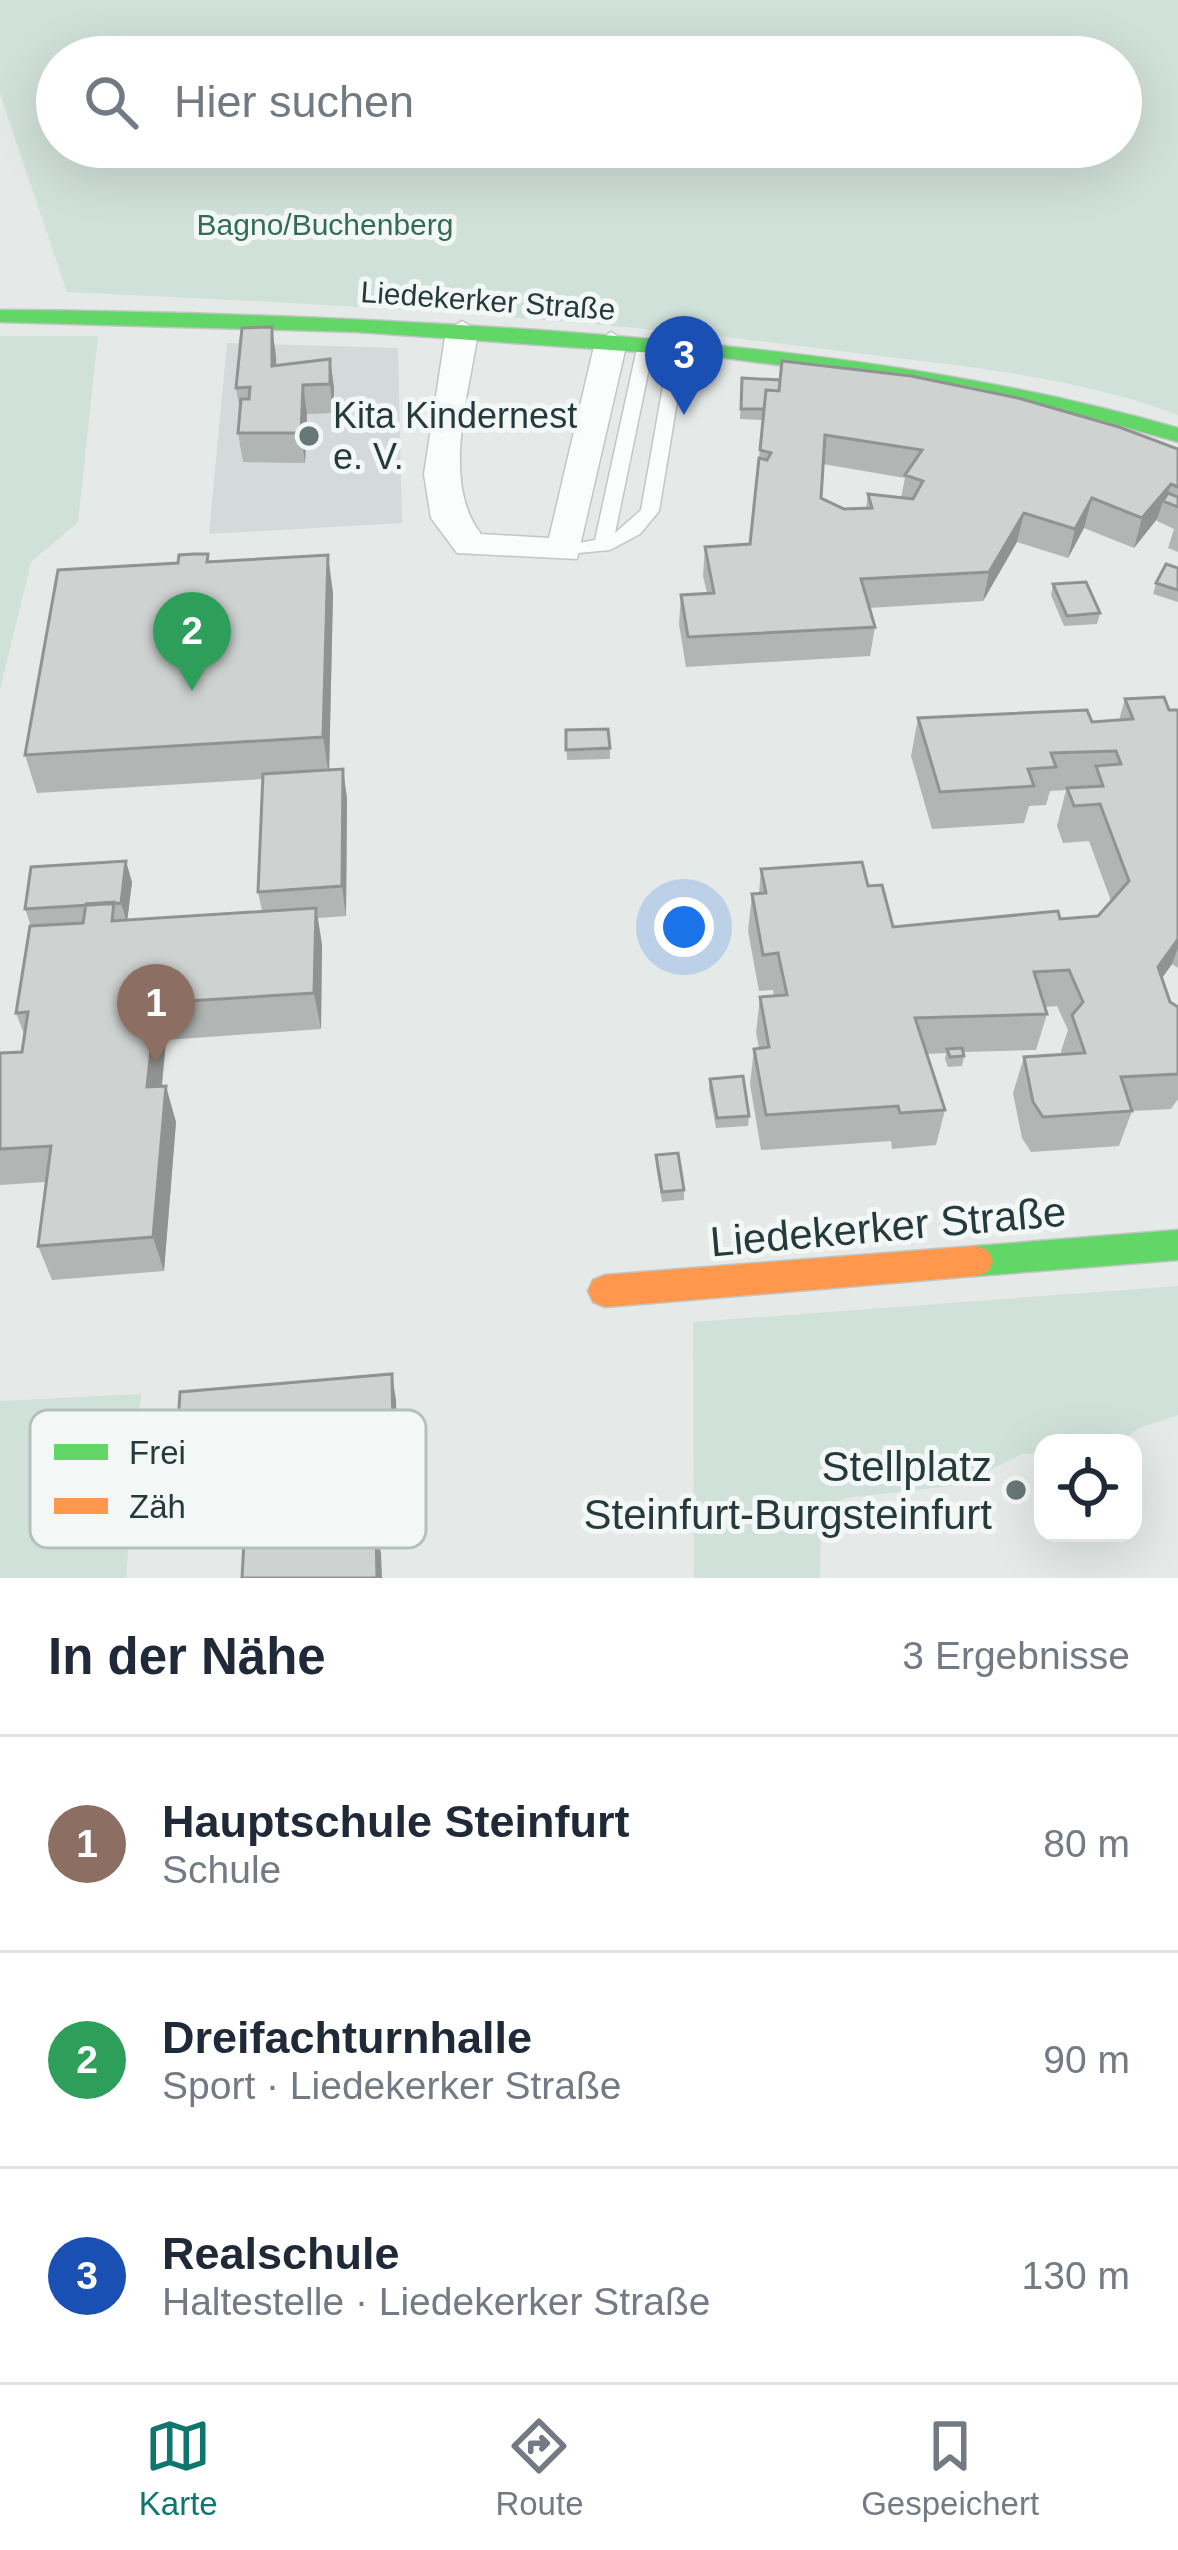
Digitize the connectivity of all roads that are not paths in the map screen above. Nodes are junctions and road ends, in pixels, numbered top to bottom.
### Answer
1 (0, 316) edge
2 (462, 331) junction
3 (628, 343) junction
4 (678, 347) junction
5 (1178, 436) edge
6 (603, 546) junction
7 (564, 551) junction
8 (1178, 1245) edge
9 (605, 1291) dead end

1 - 2 street, Liedekerker Straße
2 - 3 street, Liedekerker Straße
2 - 7 street
3 - 4 street, Liedekerker Straße
3 - 6 lane
3 - 7 street
4 - 5 street, Liedekerker Straße
4 - 6 lane
6 - 7 lane
8 - 9 street, Liedekerker Straße

